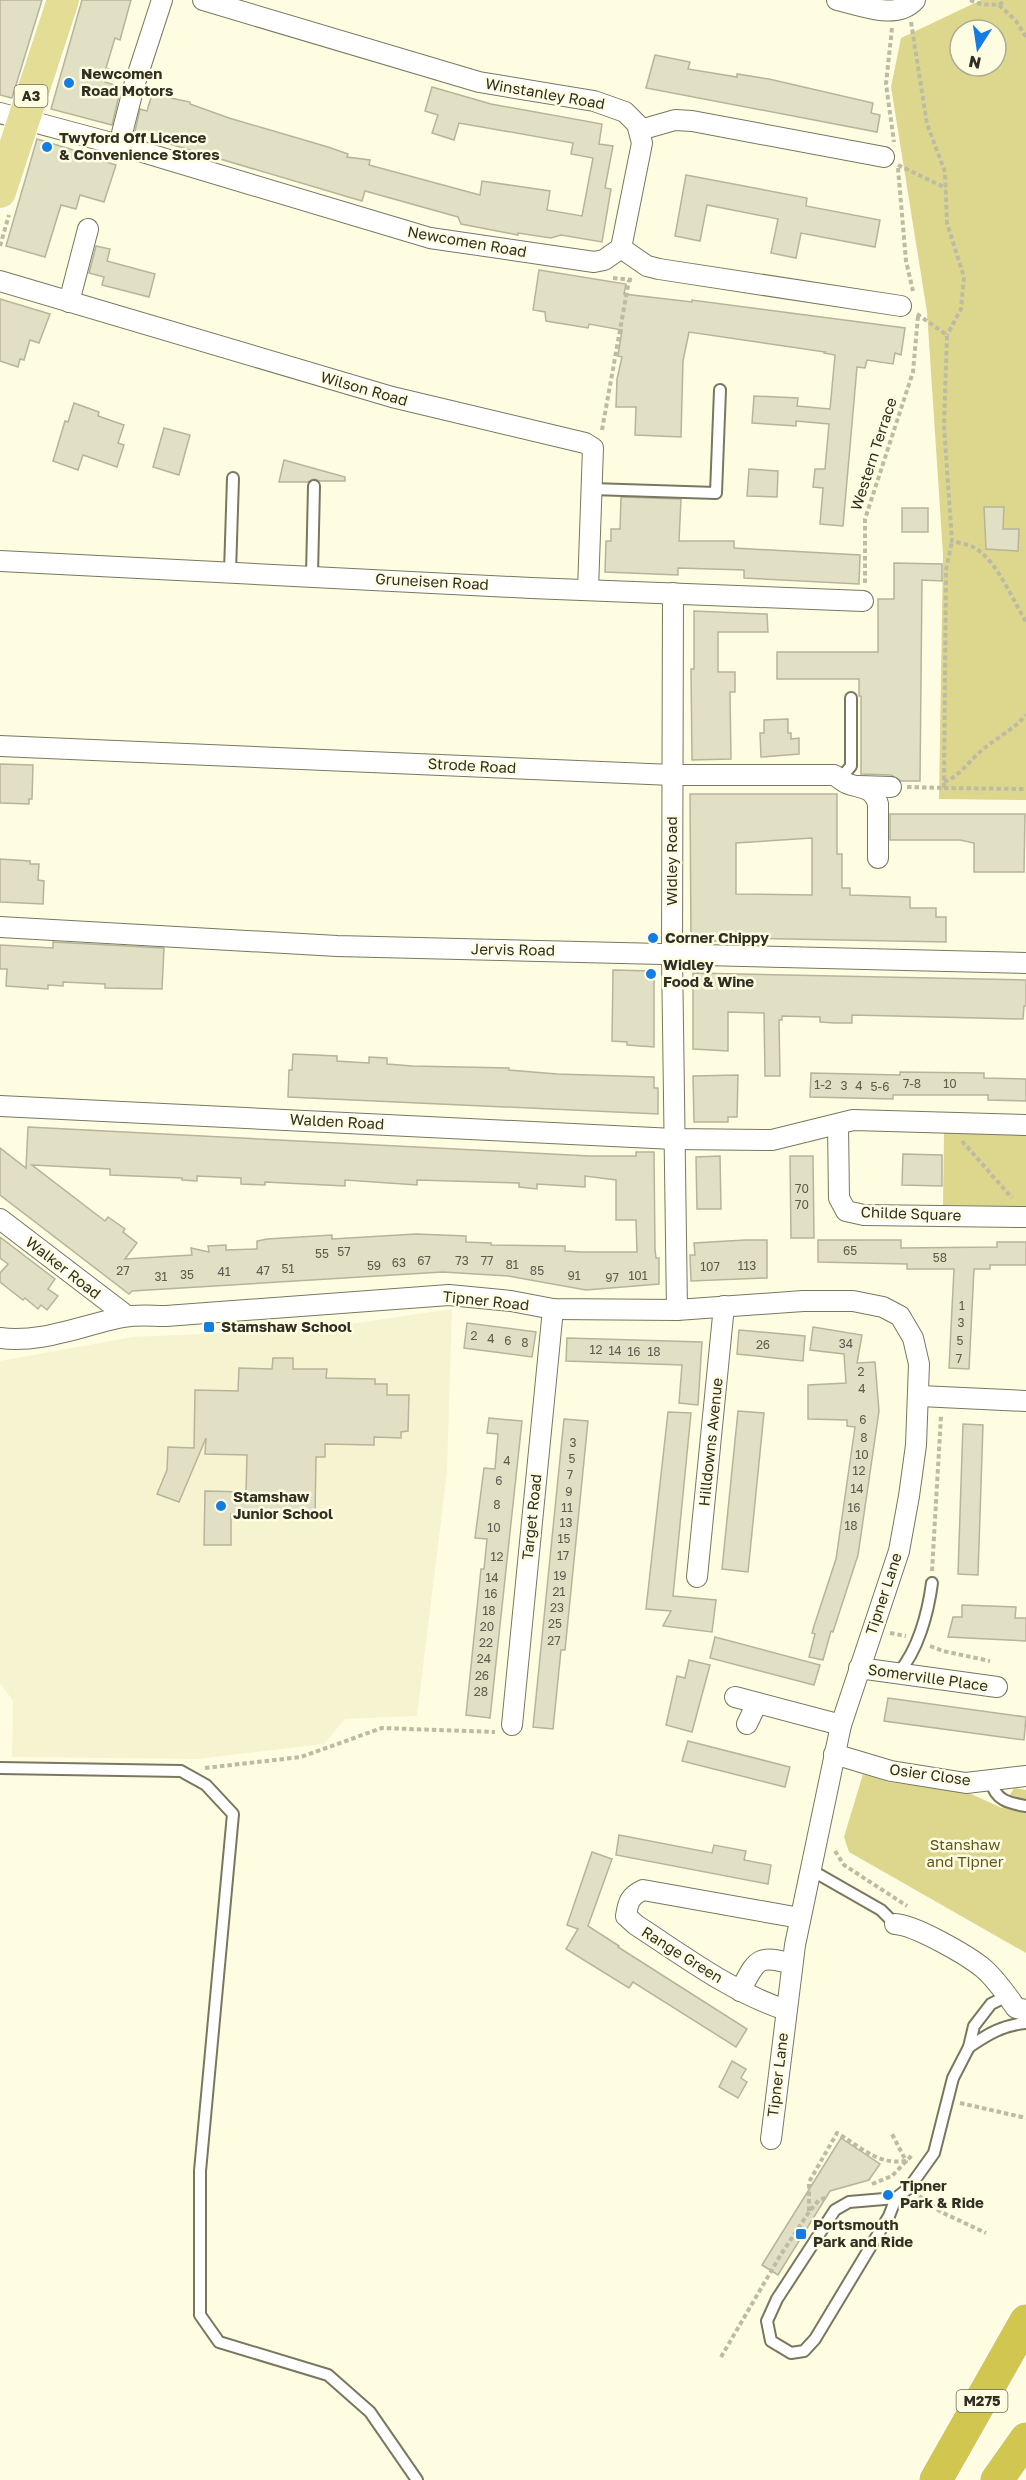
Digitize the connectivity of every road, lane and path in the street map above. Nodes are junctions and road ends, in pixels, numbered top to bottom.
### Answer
1 (63, 0) edge
2 (162, 0) edge
3 (203, 0) edge
4 (837, 0) edge
5 (972, 0) edge
6 (1005, 0) edge
7 (911, 4) edge
8 (999, 5) junction
9 (1026, 37) edge
10 (11, 116) edge
11 (640, 130) junction
12 (118, 145) junction
13 (884, 157) joint
14 (946, 188) junction
15 (0, 192) edge
16 (88, 229) dead end
17 (621, 248) junction
18 (629, 280) dead end
19 (0, 281) edge
20 (69, 302) junction
21 (909, 310) junction
22 (947, 335) junction
23 (720, 390) dead end
24 (602, 430) dead end
25 (233, 478) dead end
26 (314, 486) dead end
27 (592, 489) junction
28 (951, 541) junction
29 (0, 561) edge
30 (230, 572) junction
31 (312, 575) junction
32 (588, 590) junction
33 (673, 593) junction
34 (863, 601) joint
35 (1026, 622) edge
36 (851, 698) dead end
37 (1026, 714) edge
38 (0, 746) edge
39 (672, 775) junction
40 (840, 779) junction
41 (944, 782) junction
42 (859, 786) junction
43 (891, 787) joint
44 (944, 788) junction
45 (1026, 789) edge
46 (878, 858) dead end
47 (0, 927) edge
48 (672, 954) junction
49 (1026, 963) edge
50 (0, 1106) edge
51 (946, 1123) junction
52 (838, 1125) junction
53 (1026, 1125) edge
54 (674, 1139) junction
55 (1022, 1211) edge
56 (0, 1219) edge
57 (724, 1306) junction
58 (554, 1309) junction
59 (677, 1310) junction
60 (127, 1316) junction
61 (900, 1316) joint
62 (0, 1338) edge
63 (920, 1396) junction
64 (1026, 1401) edge
65 (941, 1408) dead end
66 (697, 1577) dead end
67 (932, 1583) joint
68 (883, 1631) dead end
69 (916, 1640) junction
70 (990, 1661) dead end
71 (859, 1668) junction
72 (897, 1674) junction
73 (997, 1687) dead end
74 (735, 1697) dead end
75 (757, 1703) junction
76 (747, 1724) dead end
77 (512, 1725) joint
78 (841, 1725) junction
79 (834, 1754) junction
80 (0, 1768) edge
81 (181, 1771) junction
82 (1026, 1776) edge
83 (991, 1781) junction
84 (1026, 1806) edge
85 (833, 1849) dead end
86 (811, 1870) junction
87 (910, 1908) dead end
88 (800, 1918) junction
89 (895, 1924) joint
90 (792, 1964) junction
91 (740, 1991) junction
92 (1016, 1995) edge
93 (786, 2010) junction
94 (1026, 2010) edge
95 (1026, 2023) edge
96 (969, 2047) junction
97 (948, 2100) junction
98 (1026, 2118) edge
99 (892, 2134) dead end
100 (771, 2139) dead end
101 (892, 2176) dead end
102 (909, 2188) junction
103 (896, 2198) junction
104 (809, 2212) dead end
105 (986, 2233) dead end
106 (1026, 2321) edge
107 (1026, 2439) edge
108 (417, 2480) edge
109 (936, 2480) edge
110 (998, 2480) edge

1 - 10 main road, A3
2 - 12 street
3 - 11 street, Winstanley Road
4 - 7 street
5 - 8 path
6 - 8 path
7 - 14 path
8 - 9 path
10 - 12 street, Newcomen Road
10 - 15 main road, A3
11 - 13 street
11 - 17 street
12 - 17 street, Newcomen Road
13 - 14 path
14 - 22 path
16 - 20 street
17 - 21 street
18 - 24 path
19 - 20 street, Wilson Road
20 - 27 street, Wilson Road
21 - 22 path
21 - 34 path, Western Terrace
22 - 28 path
23 - 27 lane
25 - 30 lane
26 - 31 lane
27 - 32 street, Wilson Road
28 - 35 path
28 - 41 path
29 - 30 street, Gruneisen Road
30 - 31 street, Gruneisen Road
31 - 32 street, Gruneisen Road
32 - 33 street, Gruneisen Road
33 - 34 street, Gruneisen Road
33 - 39 street, Widley Road
36 - 40 lane
37 - 41 path
38 - 39 street, Strode Road
39 - 40 street, Strode Road
39 - 48 street, Widley Road
40 - 42 street, Strode Road
41 - 44 path
42 - 43 street
42 - 46 street, Strode Road
43 - 44 path
44 - 45 path
47 - 48 street, Jervis Road
48 - 49 street, Jervis Road
48 - 54 street, Widley Road
50 - 54 street, Walden Road
51 - 52 street
51 - 53 street
51 - 55 path
52 - 54 street
52 - 55 street, Childe Square
54 - 59 street, Widley Road
56 - 60 street, Walker Road
57 - 59 street, Tipner Road
57 - 61 street, Tipner Road
57 - 66 street, Hilldowns Avenue
58 - 59 street, Tipner Road
58 - 60 street, Tipner Road
58 - 77 street, Target Road
60 - 62 street, Tipner Road
61 - 63 street, Tipner Lane
63 - 64 street
63 - 71 street, Tipner Lane
65 - 67 path
67 - 69 lane
68 - 69 path
69 - 70 path
69 - 72 lane
71 - 72 street, Somerville Place
71 - 78 street, Tipner Lane
72 - 73 street, Somerville Place
74 - 75 street
75 - 76 street
75 - 78 street
77 - 81 path
78 - 79 street, Tipner Lane
79 - 83 street, Osier Close
79 - 86 street, Tipner Lane
80 - 81 lane
81 - 108 lane
82 - 83 street, Osier Close
83 - 84 lane
85 - 87 path
86 - 88 street, Tipner Lane
86 - 89 lane
88 - 90 street, Tipner Lane
88 - 91 street, Range Green
89 - 92 street
90 - 91 street
90 - 93 street, Tipner Lane
91 - 93 street, Range Green
92 - 94 street
92 - 96 lane
93 - 100 street, Tipner Lane
95 - 96 lane
96 - 97 lane
97 - 98 path
97 - 102 lane
99 - 104 path
101 - 102 path
102 - 103 lane
102 - 105 path
103 - 103 lane
106 - 109 highway, M275
107 - 110 highway

